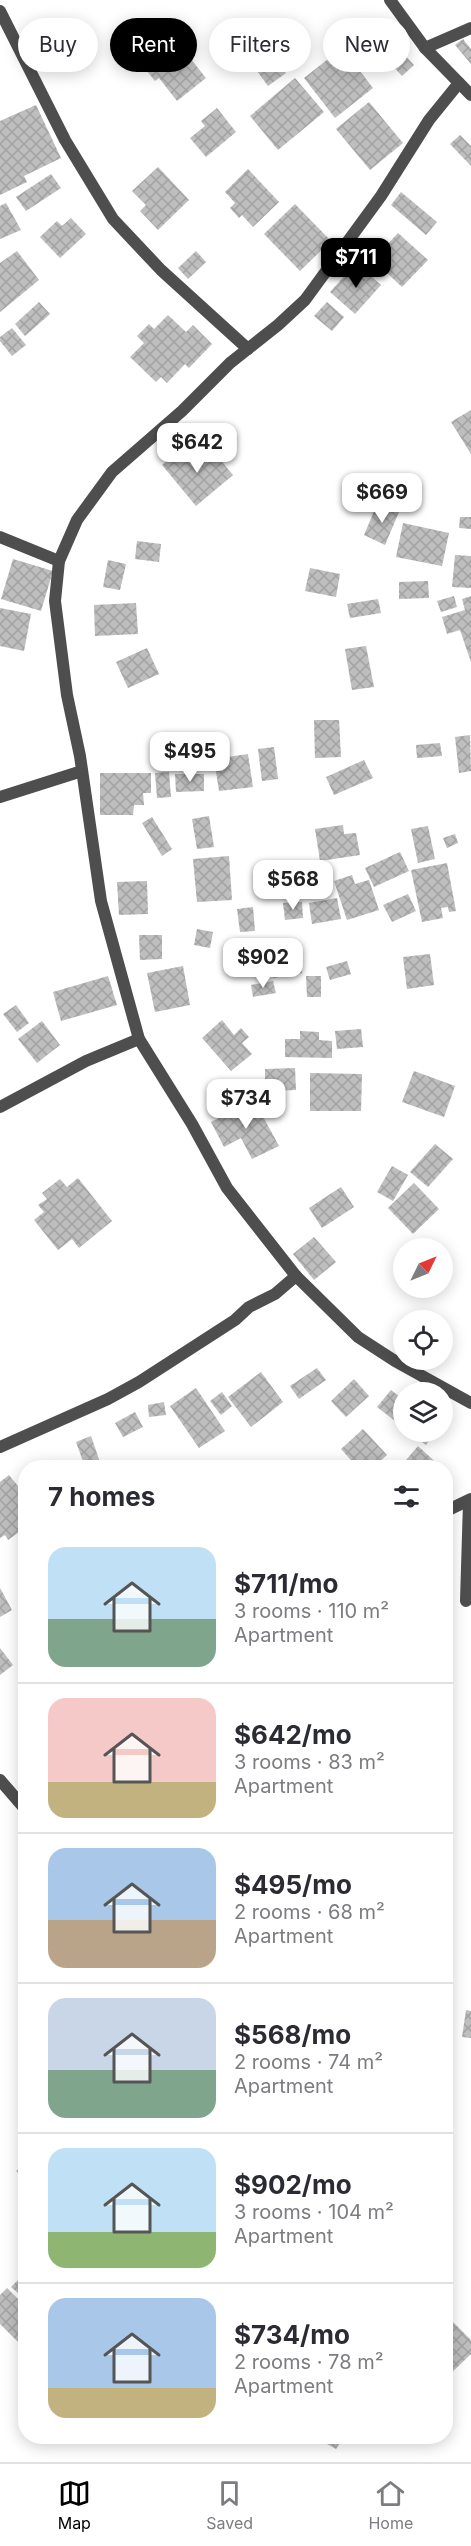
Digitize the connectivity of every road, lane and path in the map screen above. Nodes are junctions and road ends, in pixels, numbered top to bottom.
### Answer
1 (390, 0) edge
2 (0, 11) edge
3 (471, 28) edge
4 (426, 48) junction
5 (459, 83) junction
6 (471, 95) edge
7 (248, 349) junction
8 (0, 537) edge
9 (59, 561) junction
10 (82, 771) junction
11 (0, 797) edge
12 (139, 1039) junction
13 (0, 1107) edge
14 (296, 1276) junction
15 (471, 1403) edge
16 (0, 1447) edge
17 (470, 1500) edge
18 (453, 1508) edge
19 (466, 1601) dead end
20 (0, 1780) edge
21 (18, 1801) edge

1 - 4 street
2 - 7 street
3 - 4 street
4 - 5 street
5 - 6 street
5 - 7 street
7 - 9 street
8 - 9 street
9 - 10 street
10 - 11 street
10 - 12 street
12 - 13 street
12 - 14 street
14 - 15 street
14 - 16 street
17 - 18 street
17 - 19 street
20 - 21 street

